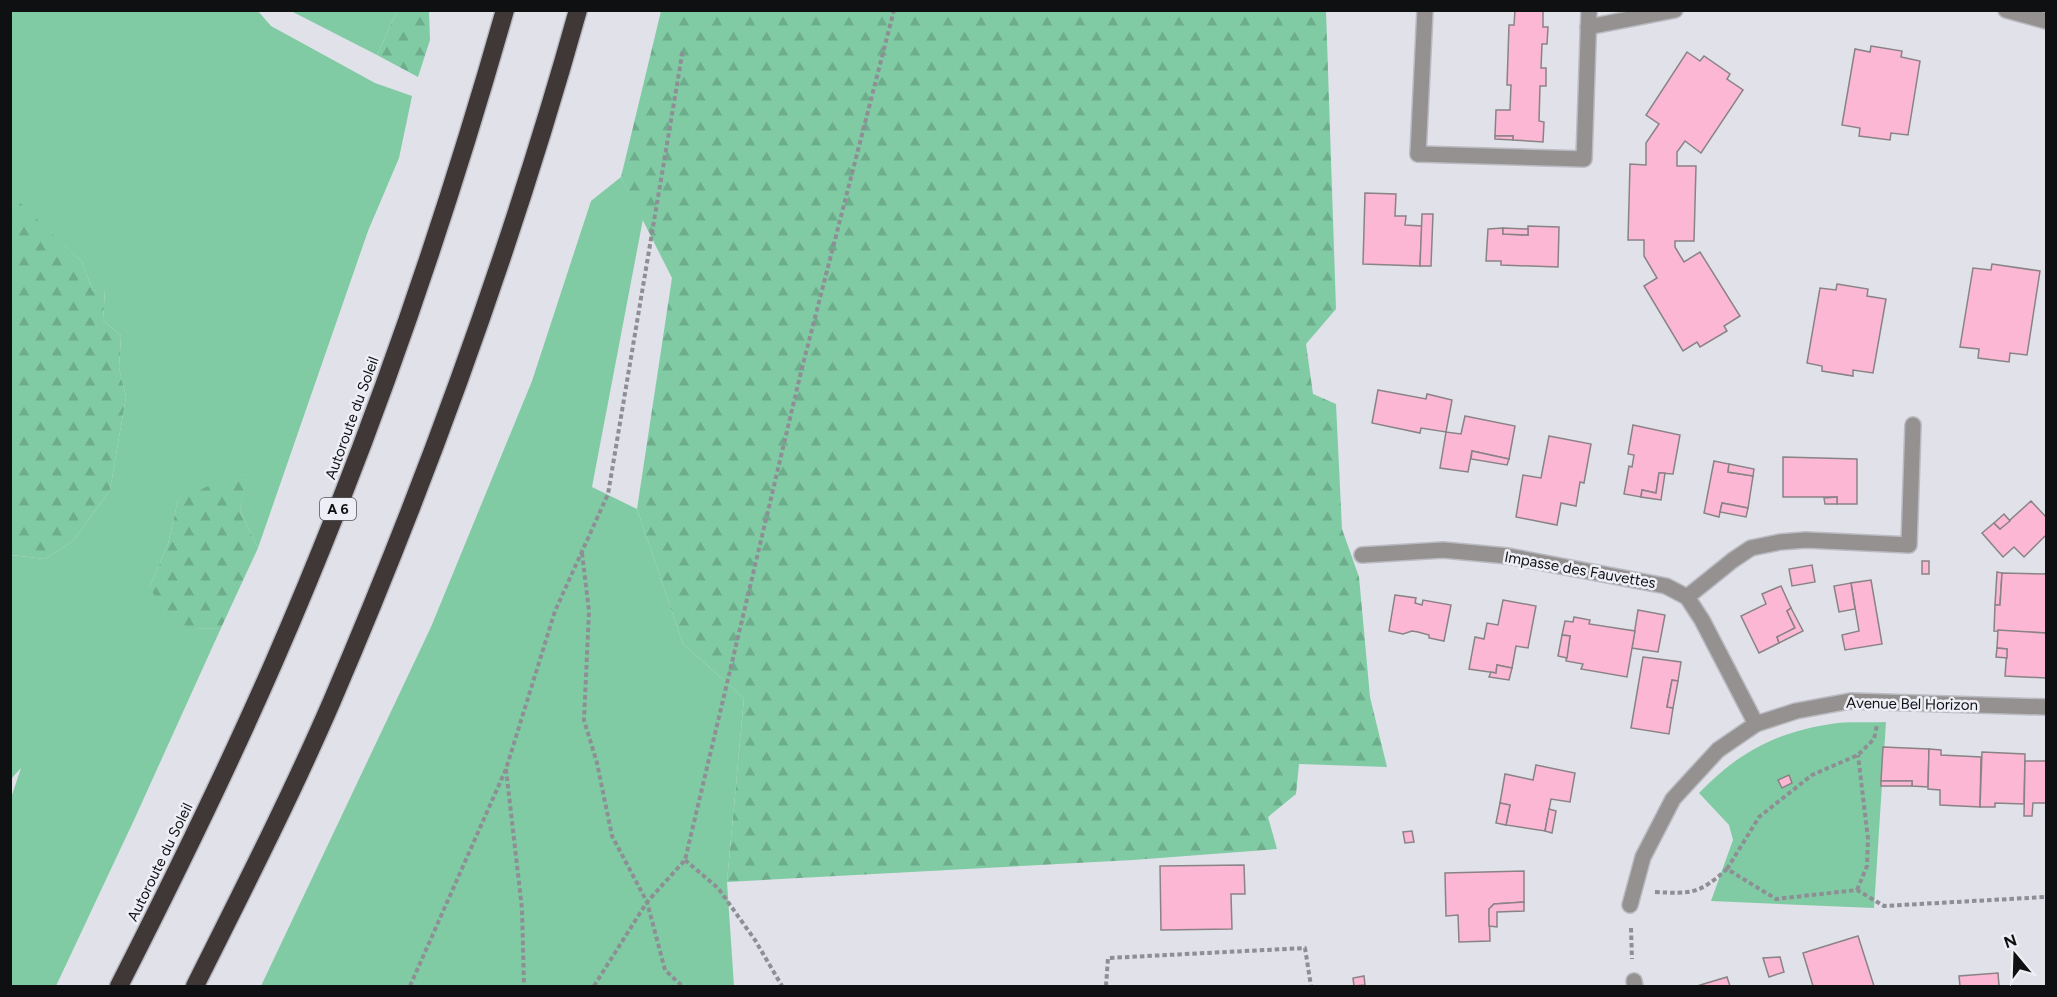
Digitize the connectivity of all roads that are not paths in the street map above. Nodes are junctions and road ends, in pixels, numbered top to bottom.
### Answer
1 (505, 10) edge
2 (578, 10) edge
3 (1425, 10) edge
4 (1589, 10) edge
5 (1675, 10) edge
6 (2006, 10) edge
7 (2046, 21) edge
8 (1588, 27) junction
9 (1913, 425) dead end
10 (1362, 555) dead end
11 (1687, 597) junction
12 (2046, 707) edge
13 (1756, 724) junction
14 (1632, 898) road end
15 (119, 987) edge
16 (195, 987) edge

1 - 15 highway, Autoroute du Soleil / A 6
2 - 16 highway
3 - 8 street
4 - 8 street
5 - 8 street
6 - 7 street
9 - 11 street
10 - 11 street, Impasse des Fauvettes
11 - 13 street
12 - 13 street, Avenue Bel Horizon
13 - 14 street, Avenue Bel Horizon

